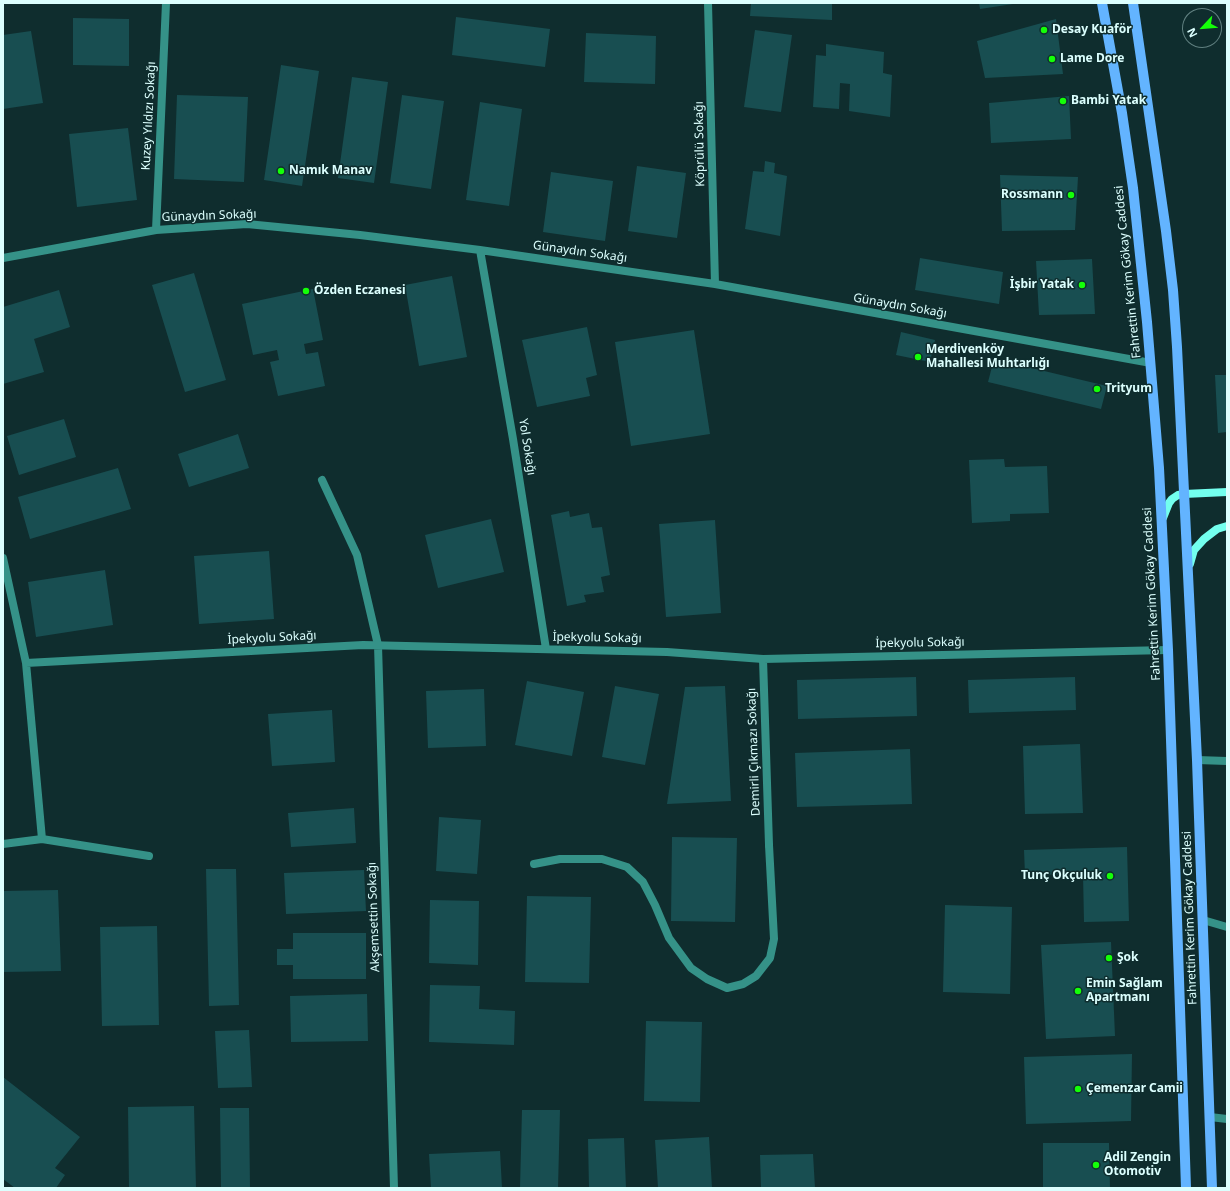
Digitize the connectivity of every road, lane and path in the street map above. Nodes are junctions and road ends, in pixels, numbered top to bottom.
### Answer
1 (166, 3) edge
2 (708, 3) edge
3 (1102, 3) edge
4 (1133, 3) edge
5 (156, 230) junction
6 (480, 250) junction
7 (3, 258) edge
8 (715, 284) junction
9 (1151, 364) junction
10 (322, 480) dead end
11 (1227, 492) edge
12 (1184, 494) junction
13 (1162, 524) junction
14 (1227, 526) edge
15 (3, 558) edge
16 (1188, 577) junction
17 (378, 646) junction
18 (546, 649) junction
19 (1168, 650) junction
20 (763, 659) junction
21 (26, 663) junction
22 (1197, 760) junction
23 (1227, 761) edge
24 (42, 838) junction
25 (3, 844) edge
26 (148, 856) dead end
27 (534, 864) dead end
28 (1203, 920) junction
29 (1227, 927) edge
30 (1210, 1117) junction
31 (1227, 1119) edge
32 (394, 1188) edge
33 (1186, 1188) edge
34 (1212, 1188) edge

1 - 5 street, Kuzey Yıldızı Sokağı
2 - 8 street, Köprülü Sokağı
3 - 9 main road, Fahrettin Kerim Gökay Caddesi
4 - 12 main road, Fahrettin Kerim Gökay Caddesi
5 - 6 street, Günaydın Sokağı
5 - 7 street, Günaydın Sokağı
6 - 8 street, Günaydın Sokağı
6 - 18 street, Yol Sokağı
8 - 9 street, Günaydın Sokağı
9 - 13 main road, Fahrettin Kerim Gökay Caddesi
10 - 17 street, Akşemsettin Sokağı
11 - 12 main road
12 - 13 main road
12 - 16 main road, Fahrettin Kerim Gökay Caddesi
13 - 19 main road, Fahrettin Kerim Gökay Caddesi
14 - 16 main road
15 - 21 street
16 - 22 main road, Fahrettin Kerim Gökay Caddesi
17 - 18 street, İpekyolu Sokağı
17 - 21 street, İpekyolu Sokağı
17 - 32 street, Akşemsettin Sokağı
18 - 20 street, İpekyolu Sokağı
19 - 20 street, İpekyolu Sokağı
19 - 33 main road, Fahrettin Kerim Gökay Caddesi
20 - 27 street, Demirli Çıkmazı Sokağı
21 - 24 street
22 - 23 street
22 - 28 main road, Fahrettin Kerim Gökay Caddesi
24 - 25 street
24 - 26 street
28 - 29 street
28 - 30 main road, Fahrettin Kerim Gökay Caddesi
30 - 31 street
30 - 34 main road, Fahrettin Kerim Gökay Caddesi

